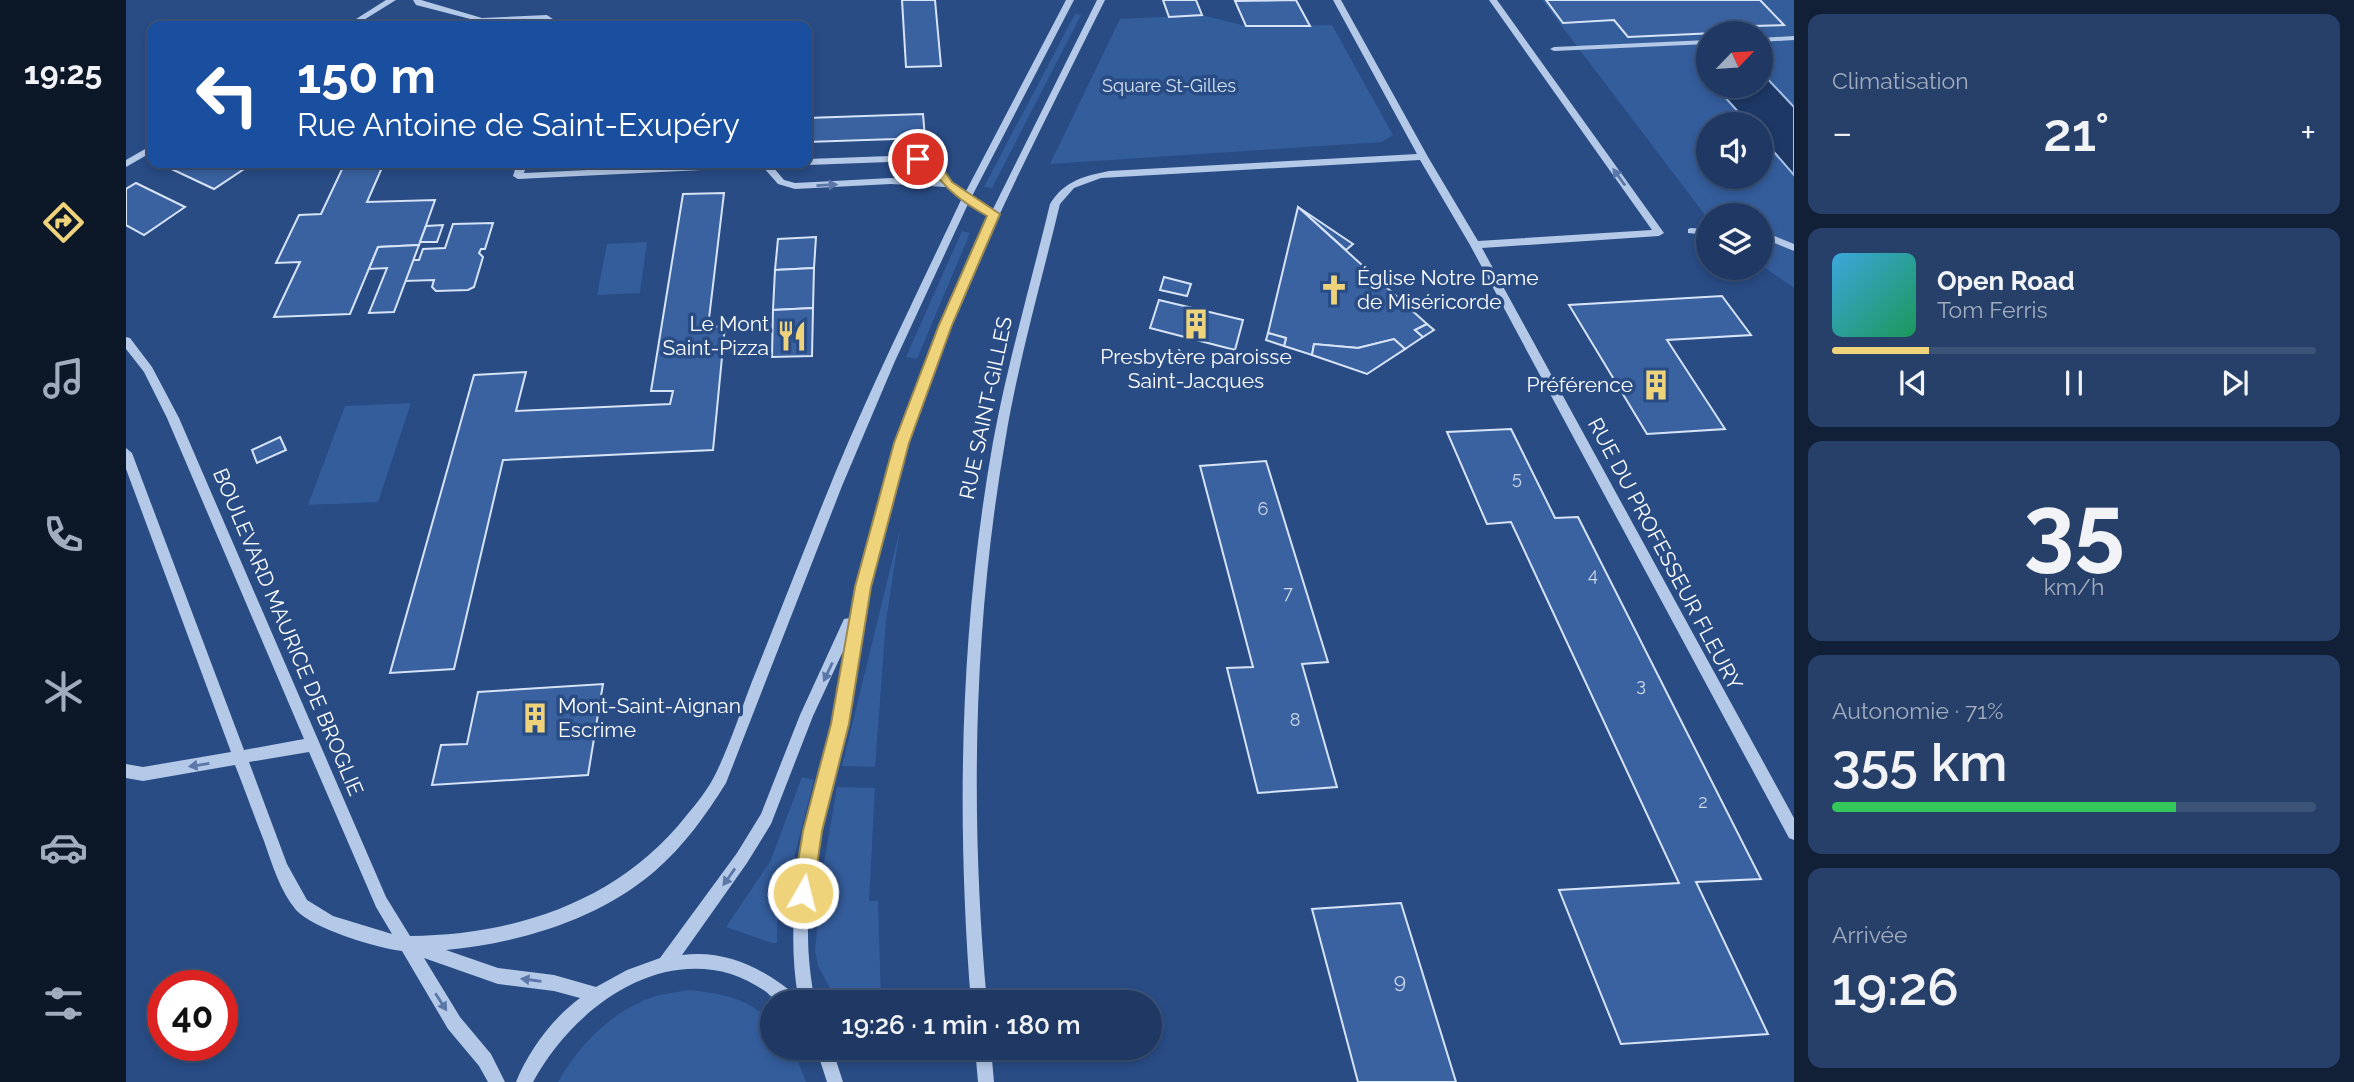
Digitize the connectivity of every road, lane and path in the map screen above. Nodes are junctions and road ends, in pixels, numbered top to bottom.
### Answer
1 (391, 0) edge
2 (417, 0) edge
3 (1070, 0) edge
4 (1101, 0) edge
5 (1337, 0) edge
6 (1493, 0) edge
7 (357, 21) edge
8 (552, 21) edge
9 (1794, 38) edge
10 (1773, 39) edge
11 (1696, 43) edge
12 (1555, 49) dead end
13 (147, 151) edge
14 (1423, 157) junction
15 (812, 162) edge
16 (126, 164) edge
17 (520, 168) edge
18 (718, 168) edge
19 (769, 168) edge
20 (948, 184) junction
21 (966, 199) junction
22 (994, 214) junction
23 (1691, 231) dead end
24 (1696, 231) edge
25 (1773, 239) edge
26 (1475, 245) junction
27 (1794, 248) edge
28 (126, 341) edge
29 (139, 357) junction
30 (126, 364) edge
31 (126, 453) edge
32 (863, 587) junction
33 (314, 744) junction
34 (240, 759) junction
35 (126, 771) edge
36 (1794, 833) edge
37 (404, 944) junction
38 (665, 965) junction
39 (778, 990) edge
40 (805, 990) edge
41 (978, 990) edge
42 (597, 995) junction
43 (828, 1060) edge
44 (984, 1060) edge
45 (497, 1082) edge
46 (524, 1082) edge
47 (835, 1082) edge
48 (986, 1082) edge

1 - 7 street
2 - 8 street
3 - 21 street
4 - 22 street
5 - 14 street, RUE DU PROFESSEUR FLEURY
26 -> 6 street
9 - 10 street
11 - 12 street
13 - 16 street
14 - 26 street, RUE DU PROFESSEUR FLEURY
14 - 41 street, RUE SAINT-GILLES
15 - 20 street
17 - 18 street
19 -> 20 street
20 - 21 street
21 - 22 street
21 - 37 street
22 - 32 street
23 - 24 street
25 - 27 street
26 - 36 street, RUE DU PROFESSEUR FLEURY
28 - 29 street, BOULEVARD MAURICE DE BROGLIE
29 - 30 street
29 - 33 street, BOULEVARD MAURICE DE BROGLIE
31 - 34 street
32 -> 38 street
32 - 40 street
33 - 34 street
33 - 37 street, BOULEVARD MAURICE DE BROGLIE
34 -> 35 street
34 - 37 street
42 -> 37 street
37 -> 45 street, BOULEVARD MAURICE DE BROGLIE
38 - 39 street
38 - 42 street
42 - 46 street
43 - 47 street
44 - 48 street

